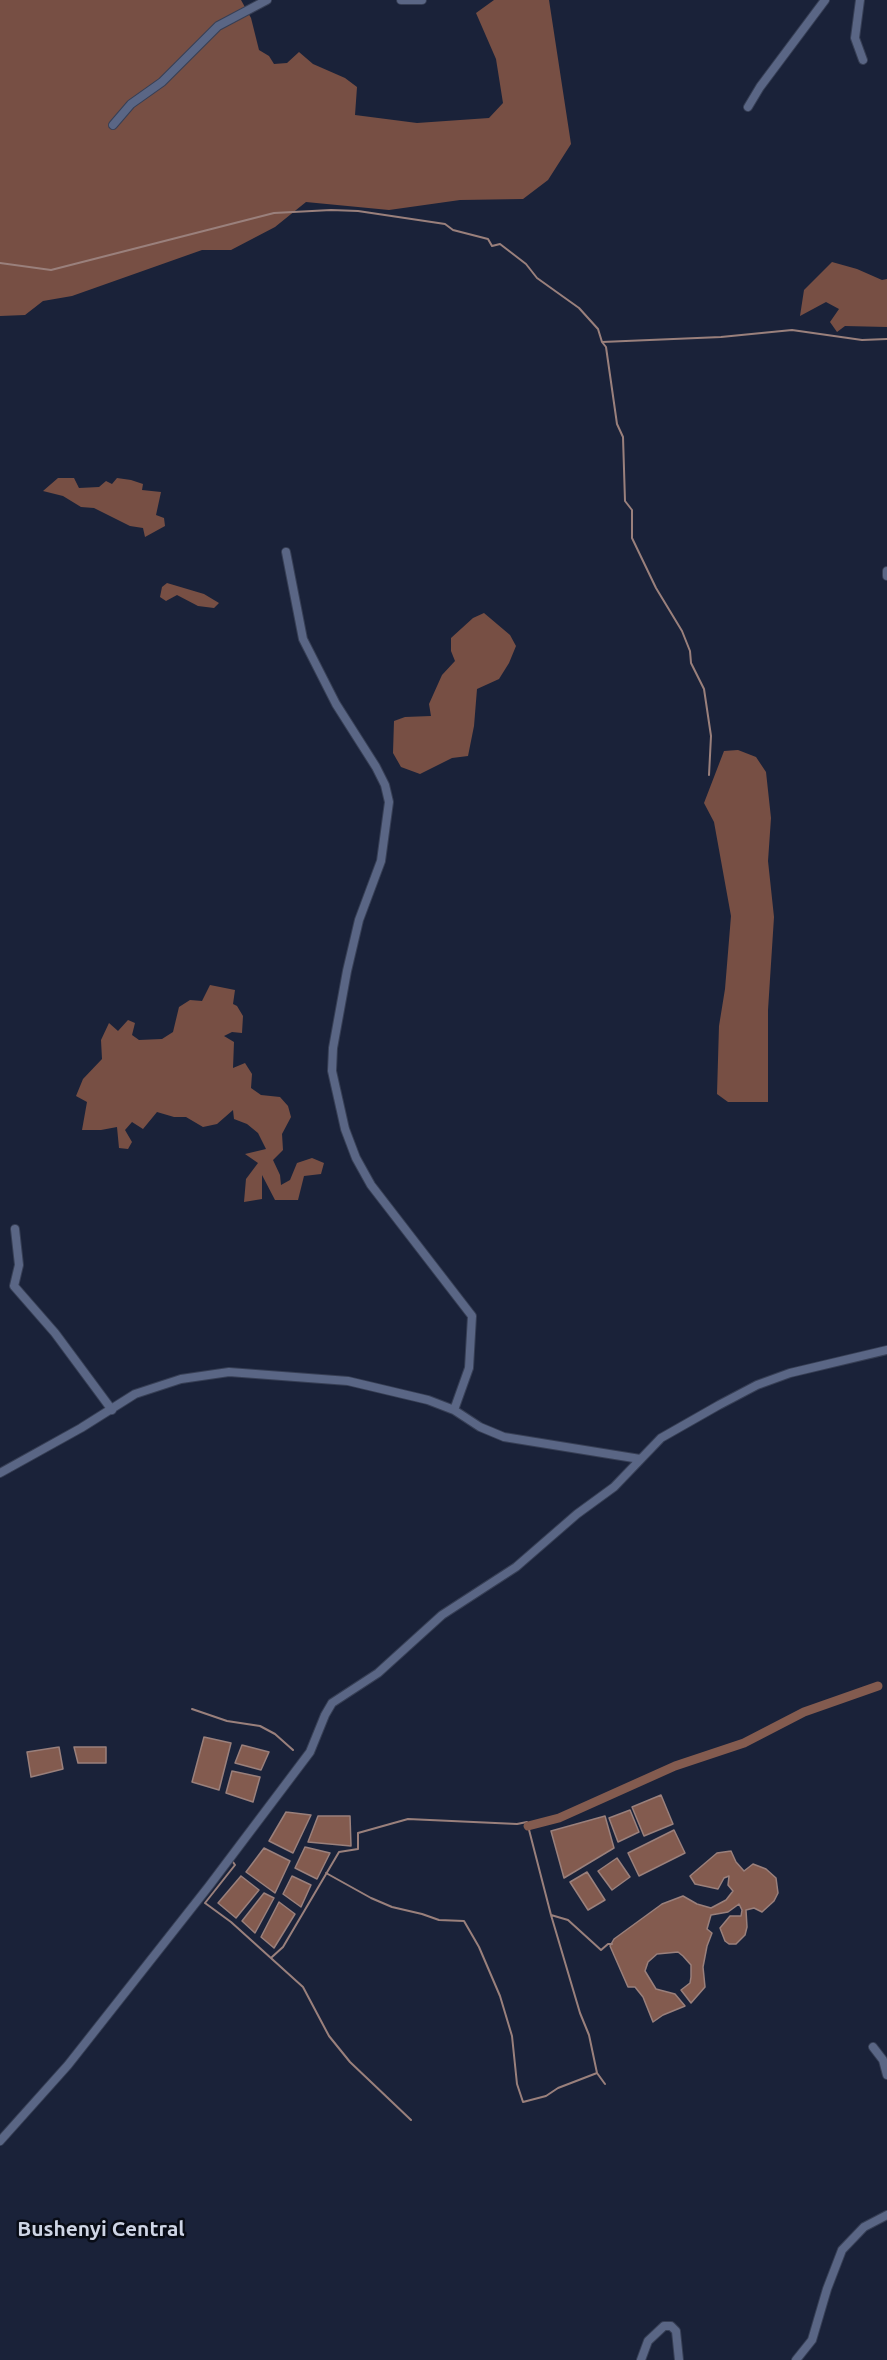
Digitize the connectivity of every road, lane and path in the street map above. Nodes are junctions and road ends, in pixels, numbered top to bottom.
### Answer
1 (267, 0) edge
2 (401, 0) edge
3 (422, 0) edge
4 (825, 0) edge
5 (860, 0) edge
6 (863, 60) dead end
7 (748, 107) dead end
8 (113, 125) dead end
9 (286, 552) dead end
10 (887, 571) edge
11 (887, 576) edge
12 (15, 1229) dead end
13 (887, 1350) edge
14 (112, 1410) junction
15 (454, 1410) junction
16 (640, 1459) junction
17 (0, 1473) edge
18 (873, 2047) dead end
19 (885, 2060) edge
20 (887, 2075) edge
21 (0, 2141) edge
22 (887, 2215) edge
23 (641, 2360) edge
24 (679, 2360) edge
25 (796, 2360) edge

1 - 8 street
2 - 3 street
4 - 7 street
5 - 6 street
9 - 15 street
10 - 11 street
12 - 14 street
13 - 16 street
14 - 15 street
14 - 17 street
15 - 16 street
16 - 21 street
18 - 19 street
19 - 20 street
22 - 25 street
23 - 24 street

